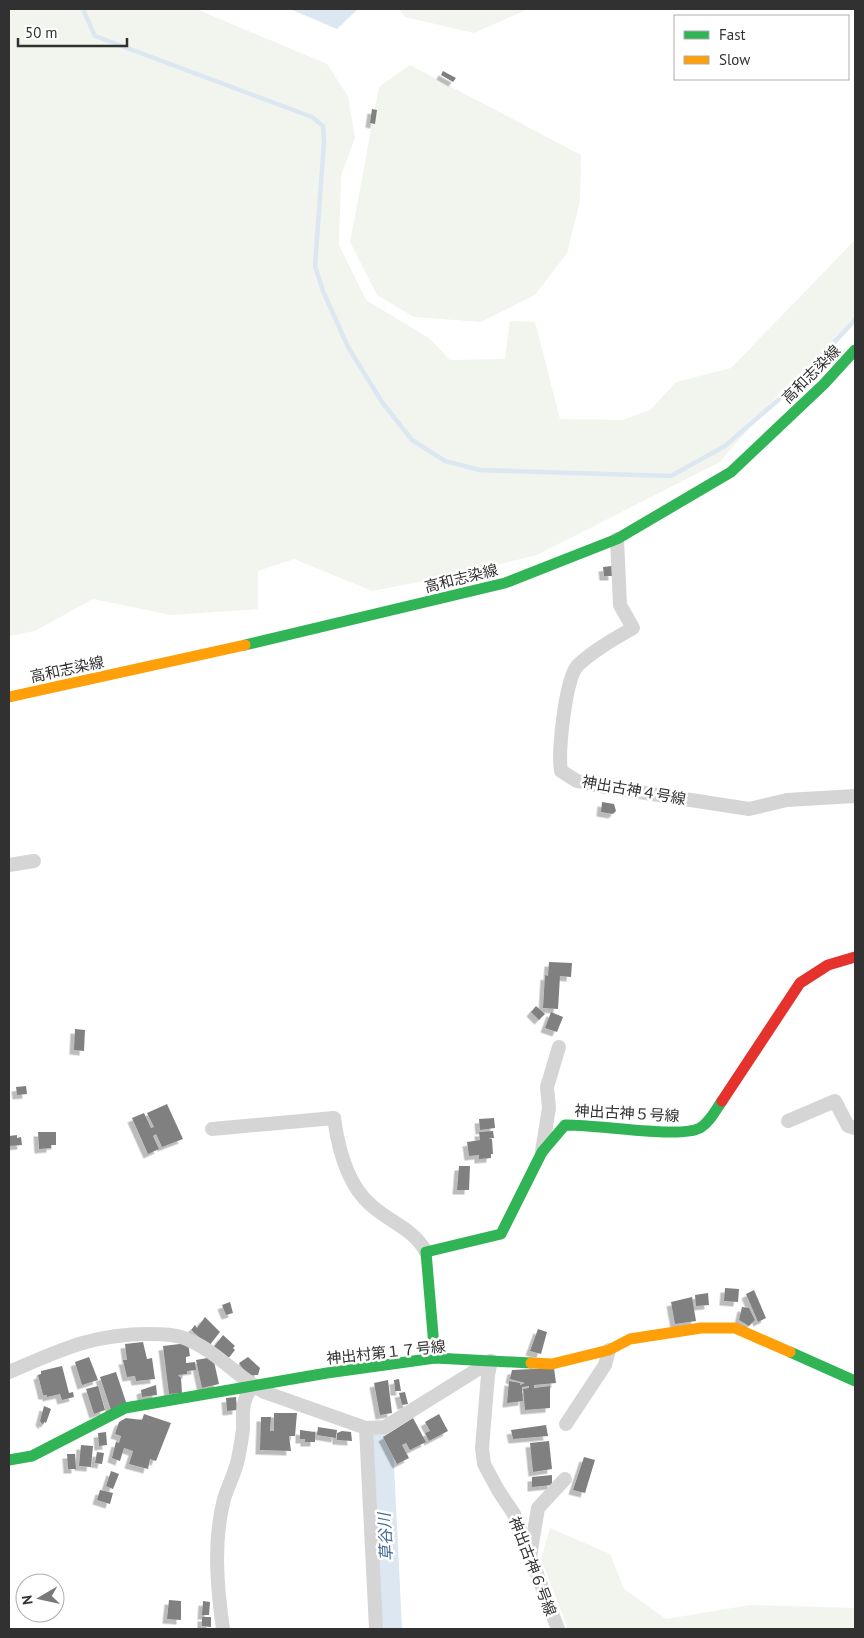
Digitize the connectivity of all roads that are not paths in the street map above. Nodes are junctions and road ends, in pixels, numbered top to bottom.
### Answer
1 (855, 350) edge
2 (617, 539) junction
3 (9, 697) edge
4 (855, 796) edge
5 (34, 861) dead end
6 (9, 865) edge
7 (855, 958) edge
8 (559, 1047) dead end
9 (788, 1121) dead end
10 (212, 1128) dead end
11 (855, 1128) edge
12 (542, 1152) junction
13 (426, 1252) junction
14 (609, 1350) junction
15 (435, 1358) junction
16 (491, 1361) junction
17 (9, 1372) edge
18 (855, 1381) edge
19 (253, 1386) junction
20 (566, 1424) dead end
21 (366, 1428) junction
22 (9, 1460) edge
23 (565, 1479) dead end
24 (530, 1560) junction
25 (223, 1629) edge
26 (376, 1629) edge
27 (558, 1629) edge

1 - 2 street, 高和志染線
2 - 3 street, 高和志染線
2 - 4 street, 神出古神４号線
5 - 6 street
7 - 12 street, 神出古神５号線
8 - 12 street
9 - 11 street
10 - 13 street
12 - 13 street, 神出古神５号線
13 - 15 street
14 - 16 street, 神出村第１７号線
14 - 18 street, 神出村第１７号線
14 - 20 street
15 - 16 street, 神出村第１７号線
15 - 19 street, 神出村第１７号線
16 - 21 street
16 - 24 street, 神出古神６号線
17 - 19 street
19 - 21 street
19 - 22 street, 神出村第１７号線
19 - 25 street
21 - 26 street
23 - 24 street
24 - 27 street, 神出古神６号線

